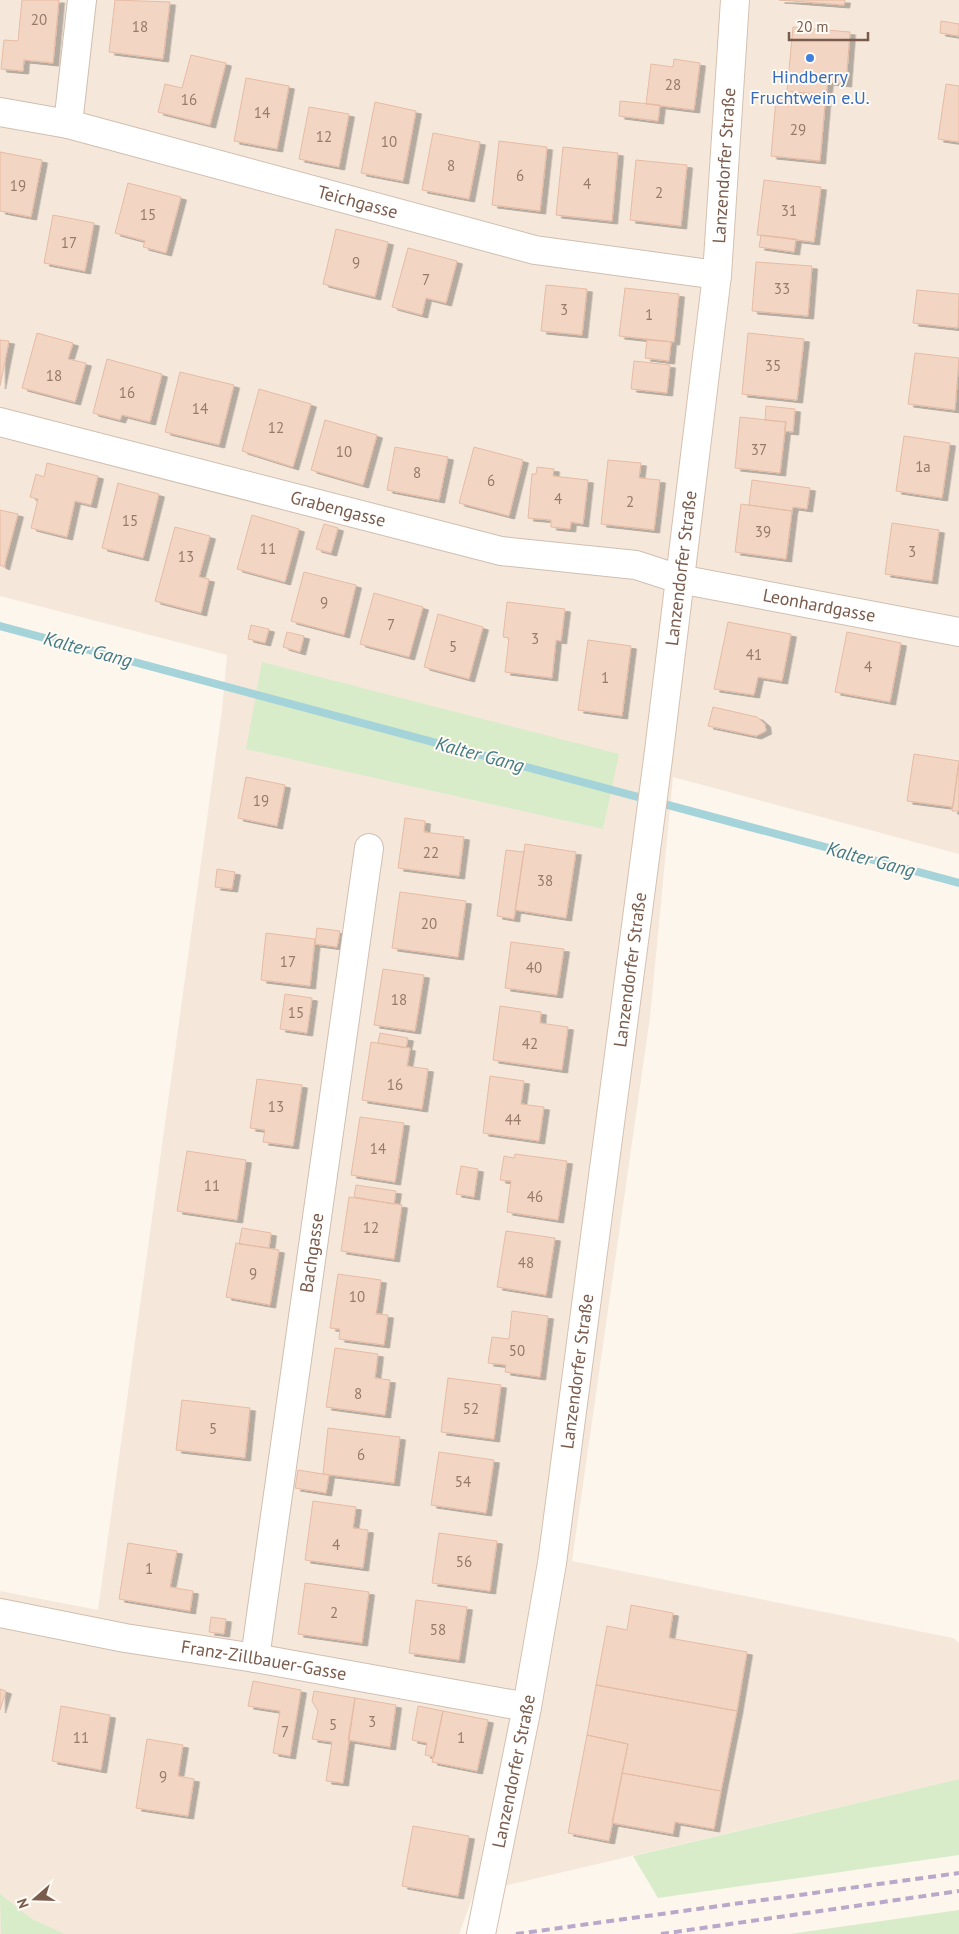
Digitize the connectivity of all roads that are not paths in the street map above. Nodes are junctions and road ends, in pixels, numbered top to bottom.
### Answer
1 (82, 0) edge
2 (735, 0) edge
3 (0, 112) edge
4 (68, 124) junction
5 (717, 276) junction
6 (0, 422) edge
7 (679, 579) junction
8 (959, 632) edge
9 (369, 848) dead end
10 (0, 1613) edge
11 (255, 1658) junction
12 (527, 1706) junction
13 (481, 1934) edge

1 - 4 street
2 - 5 street, Lanzendorfer Straße
3 - 4 street, Teichgasse
4 - 5 street, Teichgasse
5 - 7 street, Lanzendorfer Straße
6 - 7 street, Grabengasse
7 - 8 street, Leonhardgasse
7 - 12 street, Lanzendorfer Straße
9 - 11 street, Bachgasse
10 - 11 street, Franz-Zillbauer-Gasse
11 - 12 street, Franz-Zillbauer-Gasse
12 - 13 street, Lanzendorfer Straße

